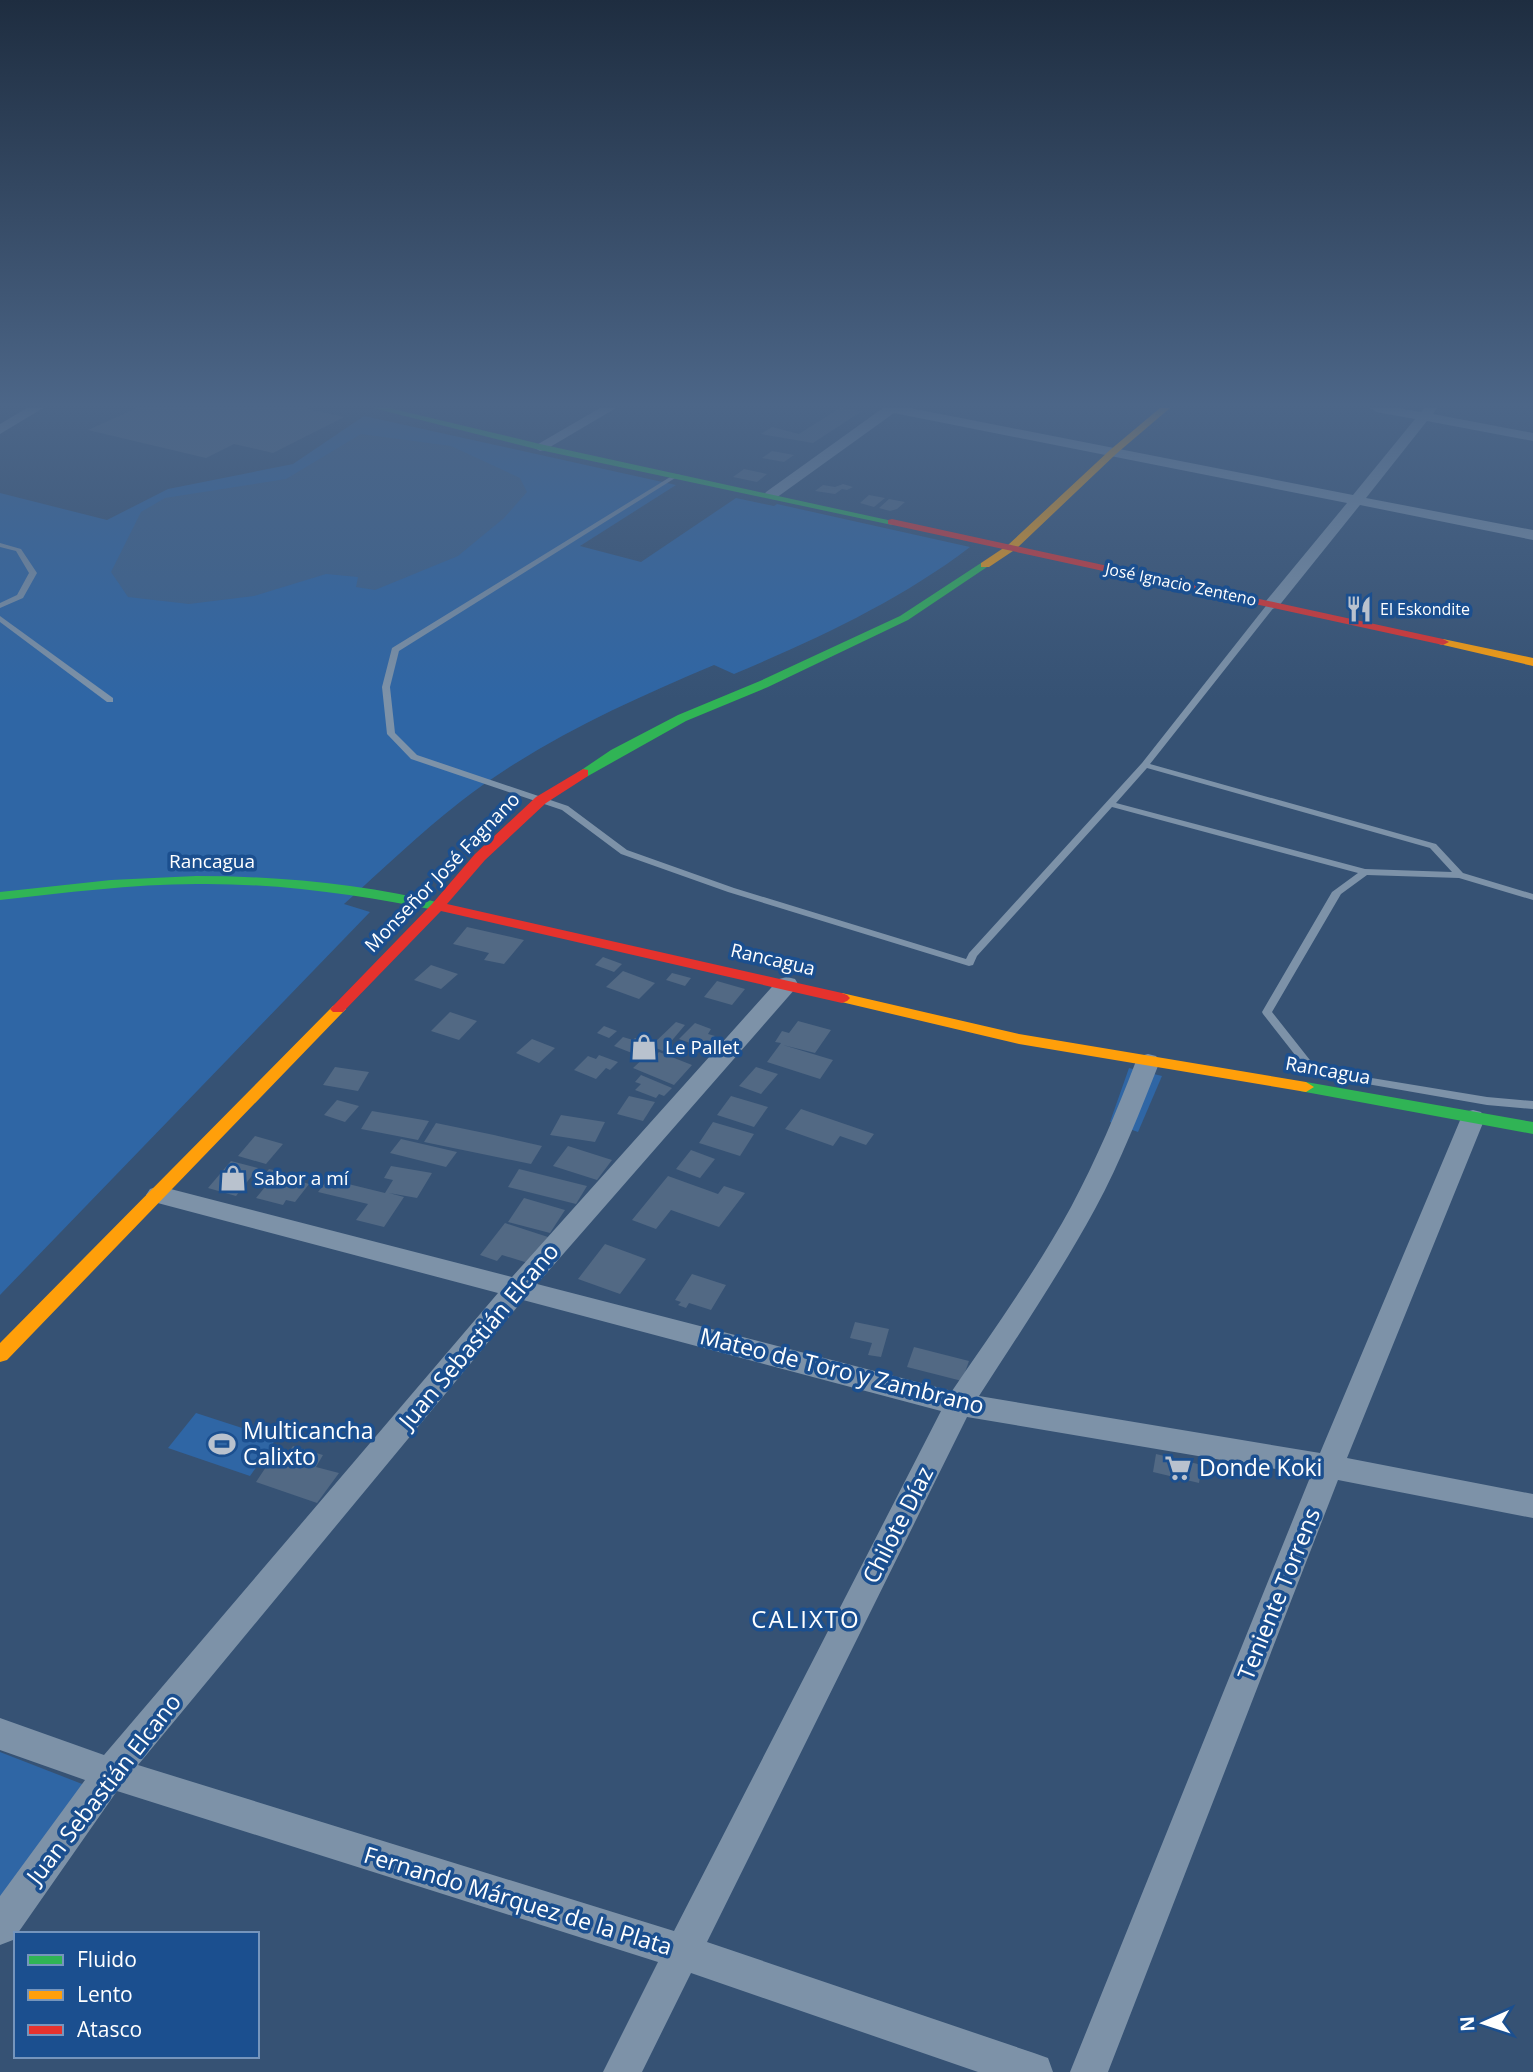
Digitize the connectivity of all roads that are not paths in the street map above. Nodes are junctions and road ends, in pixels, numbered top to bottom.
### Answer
1 (629, 505) edge
2 (816, 505) edge
3 (1058, 505) edge
4 (1352, 505) edge
5 (1379, 505) edge
6 (1533, 536) edge
7 (0, 545) edge
8 (1013, 547) junction
9 (1272, 604) junction
10 (0, 606) edge
11 (0, 618) edge
12 (1533, 662) edge
13 (110, 700) dead end
14 (1145, 765) junction
15 (541, 800) junction
16 (1110, 804) junction
17 (1365, 872) junction
18 (1460, 875) junction
19 (0, 896) edge
20 (1533, 897) edge
21 (437, 906) junction
22 (787, 984) junction
23 (1148, 1061) junction
24 (1533, 1105) edge
25 (1473, 1118) junction
26 (1533, 1128) edge
27 (159, 1195) junction
28 (518, 1289) junction
29 (0, 1355) edge
30 (960, 1404) junction
31 (1329, 1466) junction
32 (1533, 1506) edge
33 (0, 1734) edge
34 (110, 1773) junction
35 (0, 1927) edge
36 (683, 1952) junction
37 (622, 2072) edge
38 (1034, 2072) edge
39 (1088, 2072) edge

1 - 15 lane
2 - 8 street, José Ignacio Zenteno
3 - 8 street, Monseñor José Fagnano
4 - 9 street
5 - 6 street
7 - 10 lane
8 - 9 street, José Ignacio Zenteno
8 - 15 street, Monseñor José Fagnano
9 - 12 street, José Ignacio Zenteno
9 - 14 lane
11 - 13 lane
14 - 16 lane
14 - 18 lane
15 - 16 lane
15 - 21 street, Monseñor José Fagnano
16 - 17 lane
17 - 18 lane
17 - 24 lane
18 - 20 lane
19 - 21 street, Rancagua
21 - 22 street, Rancagua
21 - 27 street, Monseñor José Fagnano
22 - 23 street, Rancagua
22 - 28 street, Juan Sebastián Elcano
23 - 25 street, Rancagua
23 - 30 street, Chilote Díaz
25 - 26 street, Rancagua
25 - 31 street, Teniente Torrens
27 - 28 street, Mateo de Toro y Zambrano
27 - 29 street, Monseñor José Fagnano
28 - 30 street, Mateo de Toro y Zambrano
28 - 34 street, Juan Sebastián Elcano
30 - 31 street, Mateo de Toro y Zambrano
30 - 36 street, Chilote Díaz
31 - 32 street, Mateo de Toro y Zambrano
31 - 39 street, Teniente Torrens
33 - 34 street, Fernando Márquez de la Plata
34 - 35 street, Juan Sebastián Elcano
34 - 36 street, Fernando Márquez de la Plata
36 - 37 street, Chilote Díaz
36 - 38 street, Fernando Márquez de la Plata

